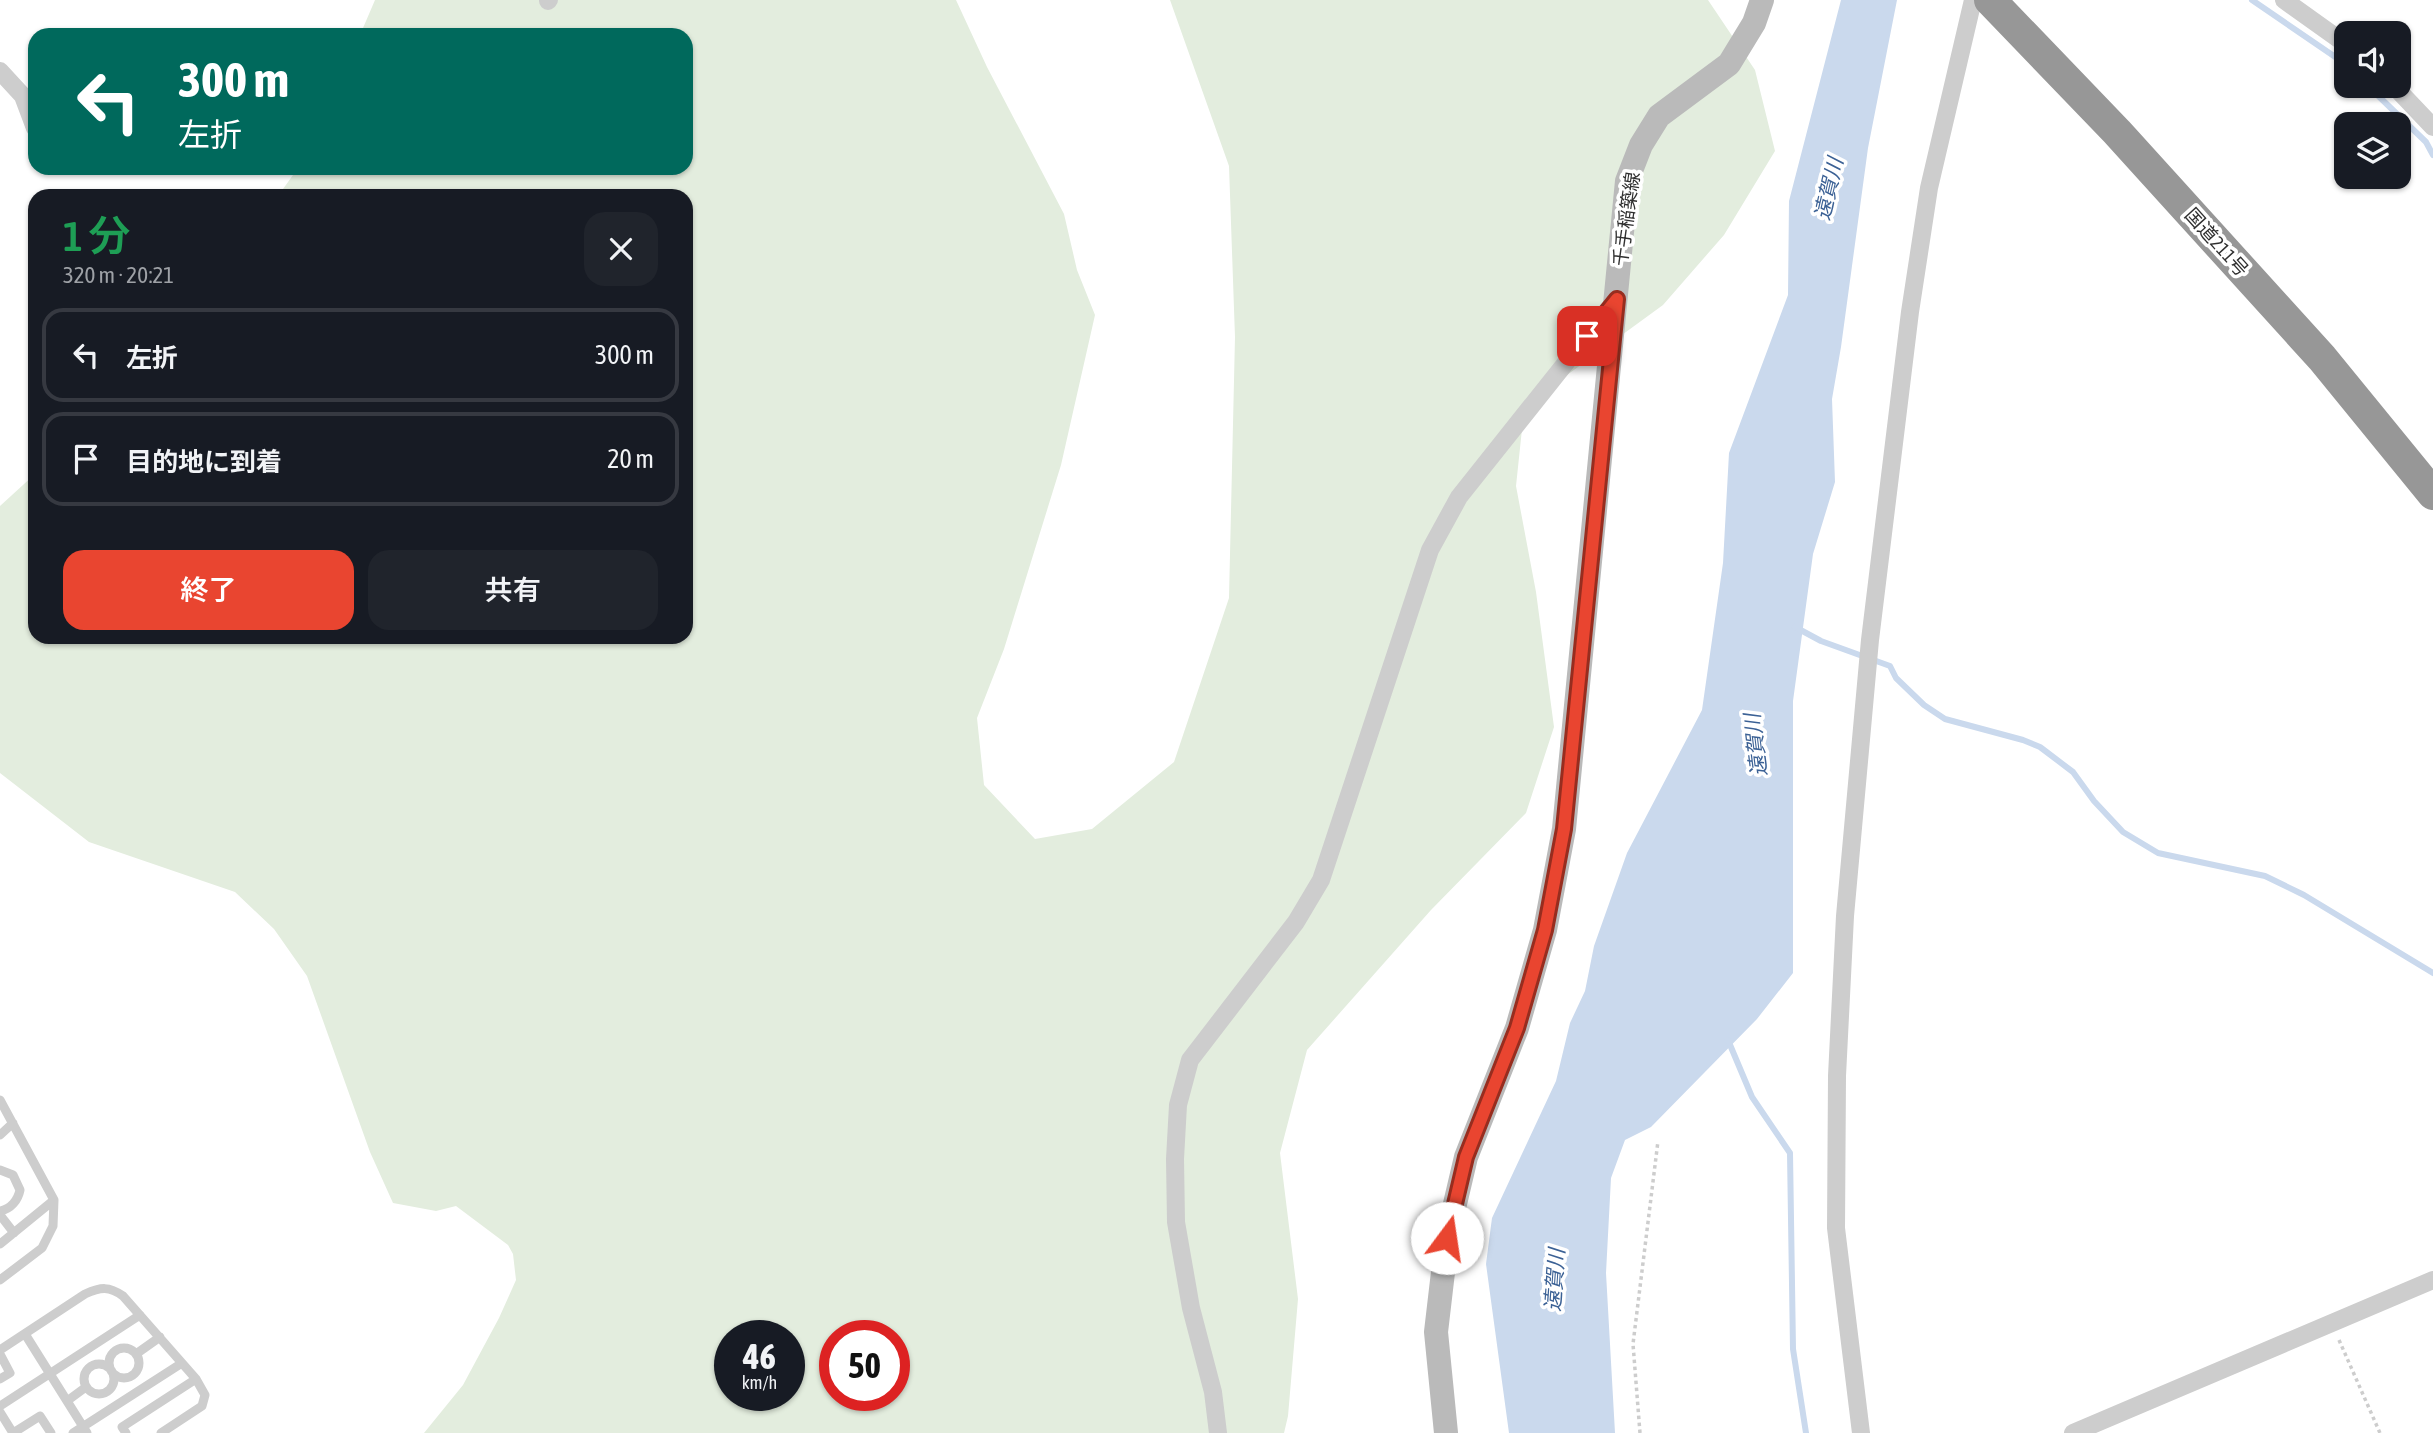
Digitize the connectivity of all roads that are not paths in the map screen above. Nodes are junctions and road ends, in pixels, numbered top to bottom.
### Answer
1 (1762, 0) edge
2 (1973, 0) edge
3 (1990, 0) edge
4 (2284, 0) edge
5 (2334, 36) edge
6 (0, 71) edge
7 (2405, 98) edge
8 (28, 109) edge
9 (2433, 127) edge
10 (1617, 299) junction
11 (2433, 494) edge
12 (0, 1100) edge
13 (13, 1123) junction
14 (0, 1135) edge
15 (0, 1170) edge
16 (54, 1200) junction
17 (0, 1213) edge
18 (13, 1233) junction
19 (0, 1244) edge
20 (0, 1280) edge
21 (2433, 1280) edge
22 (140, 1315) junction
23 (25, 1334) junction
24 (160, 1337) junction
25 (0, 1352) edge
26 (136, 1354) junction
27 (182, 1363) junction
28 (111, 1370) junction
29 (49, 1374) junction
30 (0, 1379) edge
31 (196, 1379) junction
32 (86, 1387) junction
33 (66, 1401) junction
34 (0, 1406) edge
35 (0, 1412) edge
36 (85, 1430) edge
37 (51, 1433) edge
38 (74, 1433) edge
39 (126, 1433) edge
40 (161, 1433) edge
41 (1218, 1433) edge
42 (1446, 1433) edge
43 (1861, 1433) edge
44 (2073, 1433) edge

1 - 10 main road, 千手稲築線
2 - 43 street
3 - 11 highway, 国道211号
4 - 5 street
6 - 8 street
7 - 9 street
10 - 41 street
10 - 42 main road, 千手稲築線
12 - 13 lane
13 - 14 lane
13 - 16 lane
15 - 17 lane
16 - 18 lane
16 - 20 lane
17 - 18 lane
18 - 19 lane
21 - 44 street
22 - 23 lane
22 - 24 lane
22 - 29 lane
23 - 25 lane
23 - 29 lane
24 - 26 lane
24 - 27 lane
25 - 30 lane
26 - 28 lane
26 - 28 lane
27 - 31 lane
27 - 36 lane
28 - 32 lane
28 - 32 lane
29 - 33 lane
29 - 34 lane
31 - 39 lane
31 - 40 lane
32 - 33 lane
33 - 36 lane
35 - 37 lane
36 - 38 lane

